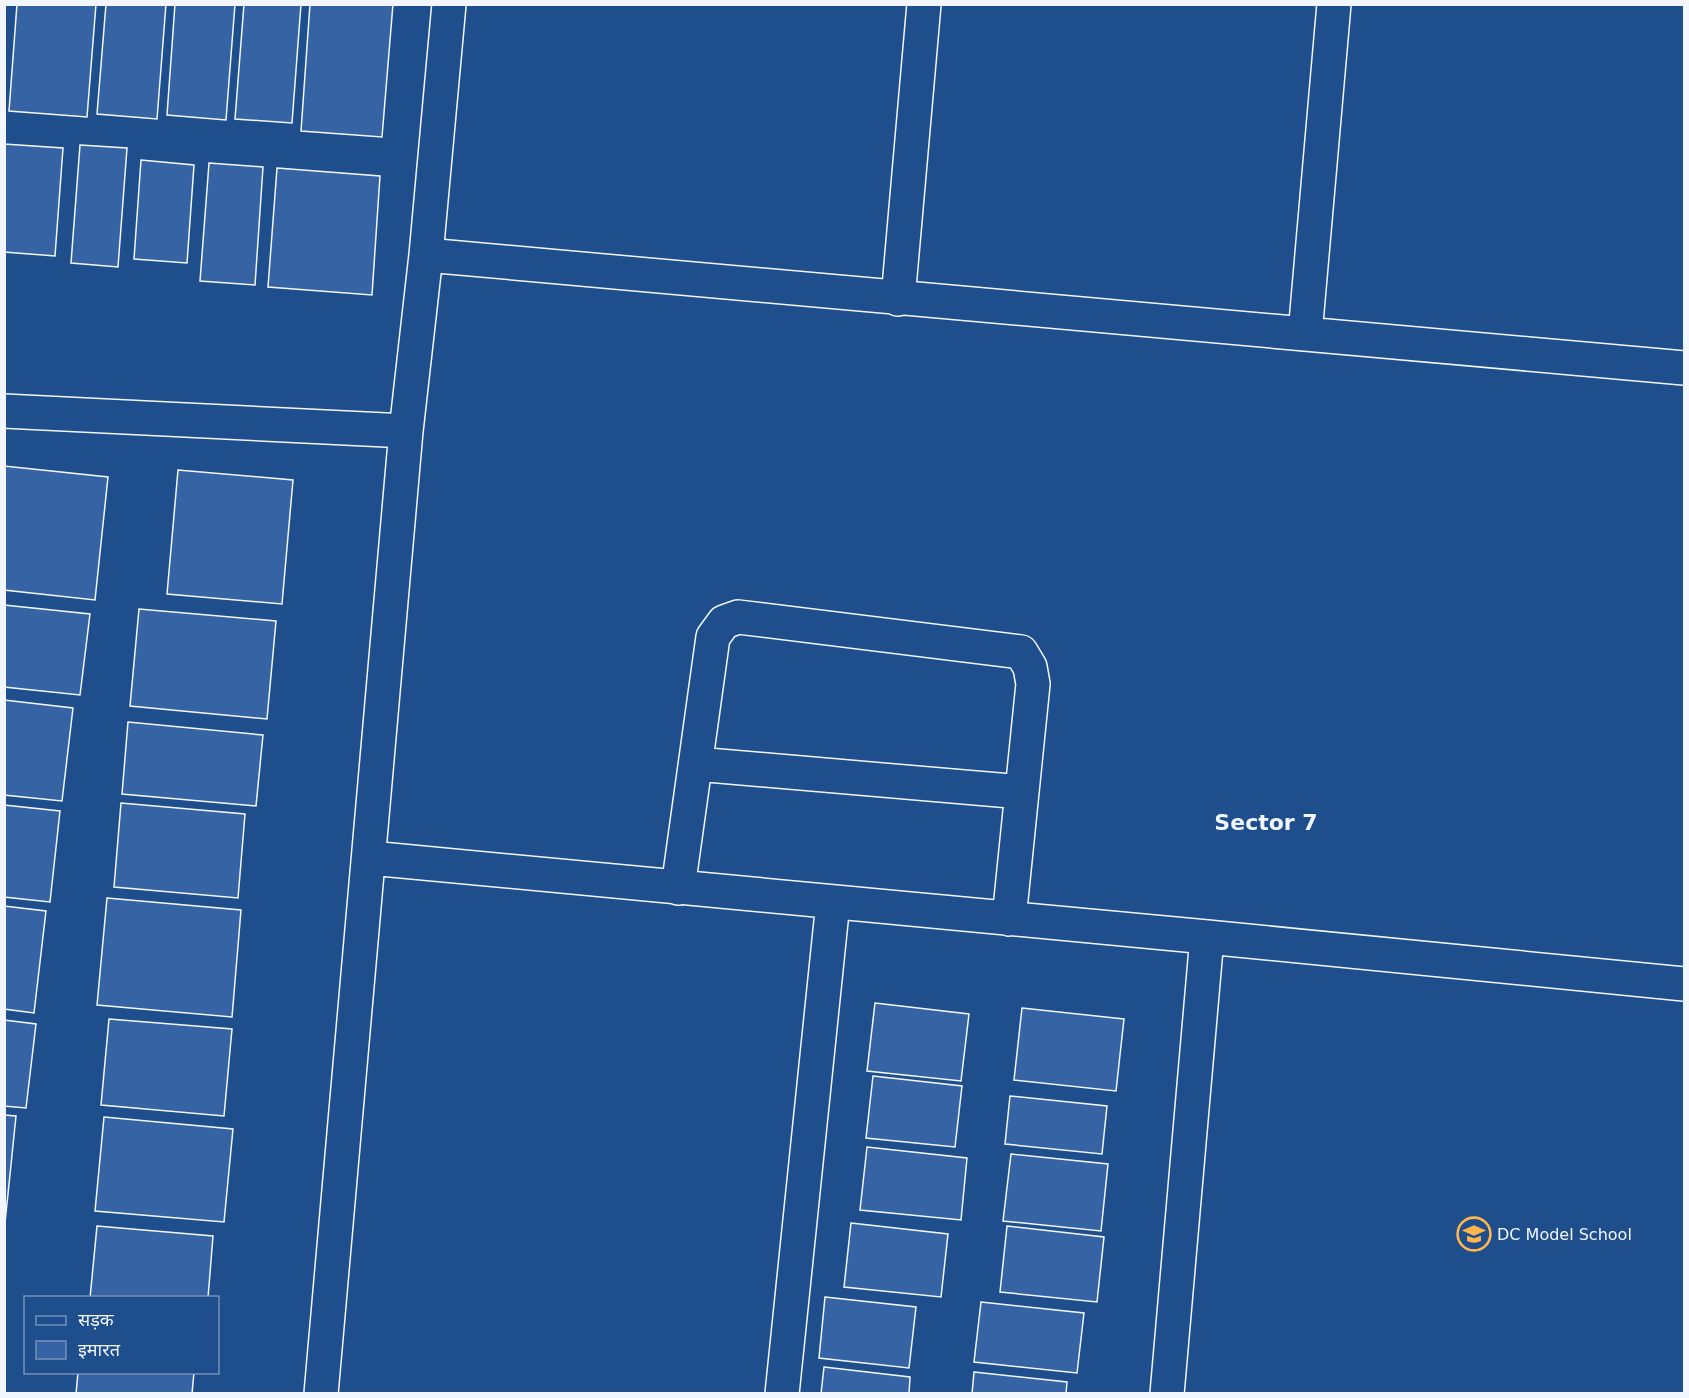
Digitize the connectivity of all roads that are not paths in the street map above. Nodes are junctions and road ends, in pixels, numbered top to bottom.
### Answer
1 (449, 4) edge
2 (924, 4) edge
3 (1334, 4) edge
4 (426, 255) junction
5 (898, 299) junction
6 (1305, 334) junction
7 (1684, 368) edge
8 (4, 411) edge
9 (406, 431) junction
10 (696, 764) junction
11 (1022, 792) junction
12 (370, 858) junction
13 (678, 888) junction
14 (833, 902) junction
15 (1009, 919) junction
16 (1207, 937) junction
17 (1684, 984) edge
18 (321, 1394) edge
19 (782, 1394) edge
20 (1167, 1394) edge

1 - 4 street
2 - 5 street
3 - 6 street
4 - 5 street
4 - 9 street
5 - 6 street
6 - 7 street
8 - 9 street
9 - 12 street
10 - 11 street
10 - 11 street
10 - 13 street
11 - 15 street
12 - 13 street
12 - 18 street
13 - 14 street
14 - 15 street
14 - 19 street
15 - 16 street
16 - 17 street
16 - 20 street

